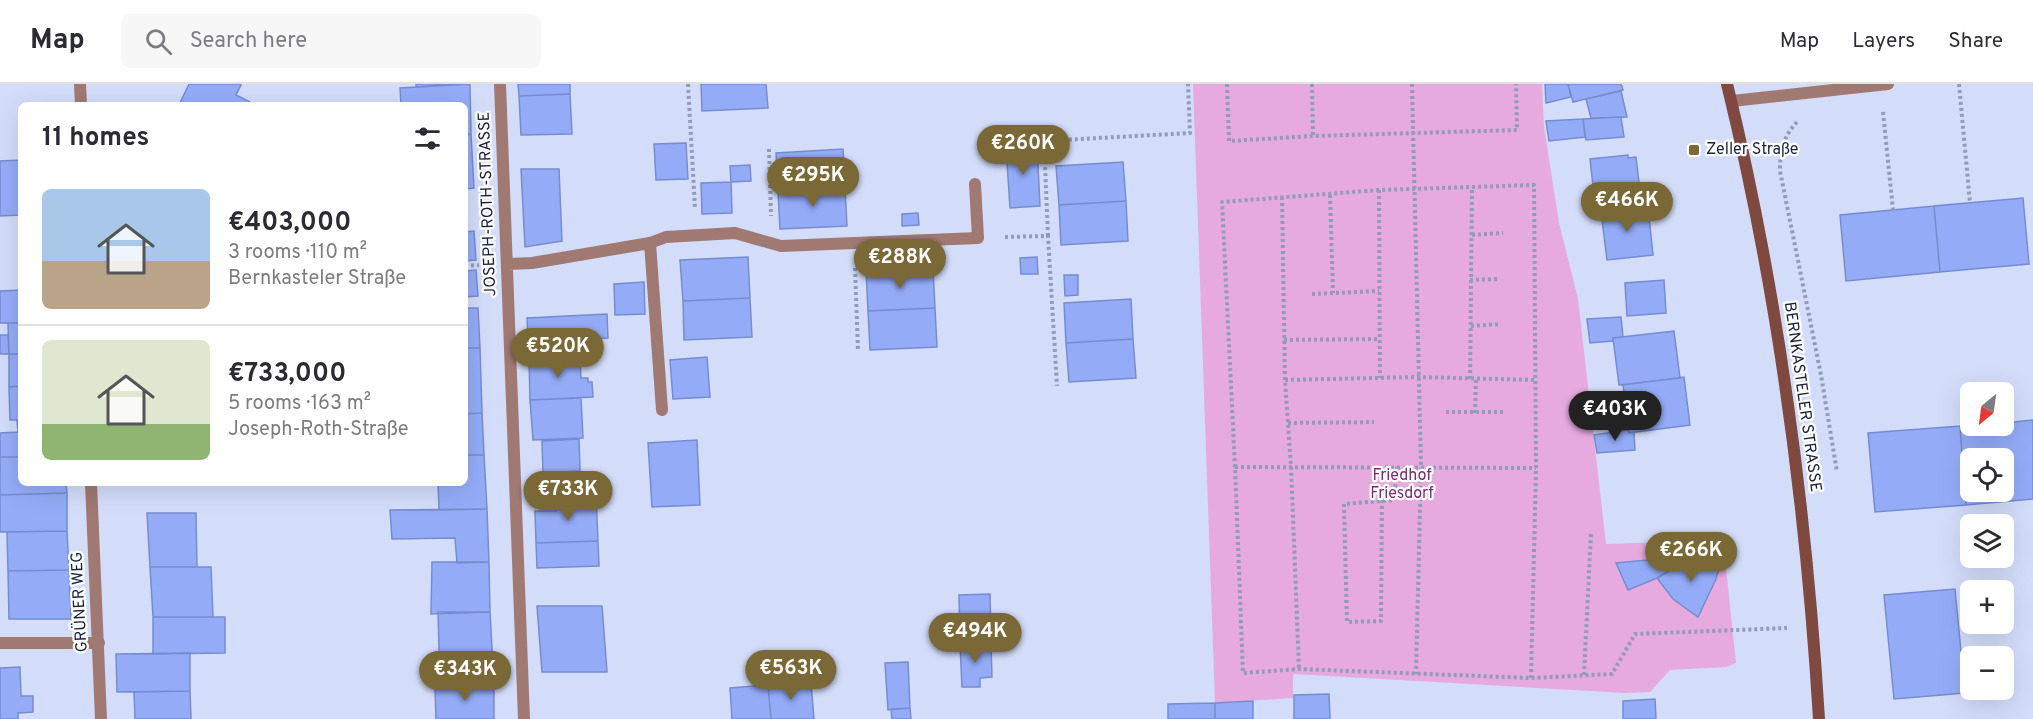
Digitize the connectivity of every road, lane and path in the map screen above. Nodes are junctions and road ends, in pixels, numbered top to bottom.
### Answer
1 (80, 84) edge
2 (500, 84) edge
3 (688, 84) edge
4 (1188, 84) edge
5 (1227, 84) edge
6 (1312, 84) edge
7 (1412, 84) edge
8 (1516, 84) edge
9 (1727, 84) edge
10 (1888, 84) edge
11 (1959, 84) edge
12 (81, 102) edge
13 (1732, 102) junction
14 (1872, 110) dead end
15 (1800, 119) dead end
16 (1413, 134) junction
17 (1313, 136) junction
18 (769, 149) dead end
19 (975, 184) dead end
20 (1472, 188) junction
21 (1414, 189) junction
22 (1379, 190) junction
23 (1330, 195) junction
24 (1282, 197) junction
25 (1970, 203) dead end
26 (1893, 210) dead end
27 (1503, 233) dead end
28 (1472, 235) junction
29 (696, 236) junction
30 (1048, 236) junction
31 (978, 238) junction
32 (650, 243) junction
33 (772, 244) junction
34 (854, 244) junction
35 (507, 264) junction
36 (1470, 279) junction
37 (1499, 279) dead end
38 (1378, 291) junction
39 (1333, 293) junction
40 (1312, 294) dead end
41 (1501, 324) dead end
42 (1471, 326) junction
43 (1379, 339) junction
44 (1283, 340) junction
45 (858, 350) dead end
46 (1417, 377) junction
47 (1380, 378) junction
48 (1470, 379) junction
49 (1476, 379) junction
50 (1285, 380) junction
51 (1535, 380) junction
52 (1057, 386) dead end
53 (662, 410) dead end
54 (1446, 412) dead end
55 (1504, 412) dead end
56 (1475, 413) junction
57 (1374, 422) dead end
58 (1288, 423) junction
59 (1235, 467) junction
60 (1291, 467) junction
61 (1397, 467) junction
62 (1420, 467) junction
63 (1536, 468) junction
64 (1837, 472) dead end
65 (91, 486) edge
66 (1382, 500) junction
67 (1592, 533) dead end
68 (1811, 627) junction
69 (0, 643) edge
70 (99, 643) junction
71 (1299, 669) junction
72 (1416, 674) junction
73 (1584, 675) junction
74 (1531, 678) junction
75 (101, 719) edge
76 (524, 719) edge
77 (1818, 719) edge

1 - 12 street
2 - 35 street, JOSEPH-ROTH-STRASSE
3 - 29 path
4 - 30 path
5 - 17 path
6 - 17 path
7 - 16 path
8 - 16 path
9 - 13 street, BERNKASTELER STRASSE
10 - 13 street
11 - 25 path
13 - 68 street, BERNKASTELER STRASSE
14 - 26 path
15 - 64 path
16 - 17 path
16 - 21 path
18 - 33 path
19 - 31 street
20 - 21 path
20 - 28 path
20 - 51 path
21 - 22 path
21 - 46 path
22 - 23 path
22 - 38 path
23 - 24 path
23 - 39 path
24 - 44 path
24 - 59 path
27 - 28 path
28 - 36 path
29 - 32 street
29 - 33 street
30 - 31 path
30 - 52 path
31 - 34 street
32 - 35 street
32 - 53 street
33 - 34 street
34 - 45 path
35 - 76 street, JOSEPH-ROTH-STRASSE
36 - 37 path
36 - 42 path
38 - 39 path
38 - 43 path
39 - 40 path
41 - 42 path
42 - 48 path
43 - 44 path
43 - 47 path
44 - 50 path
46 - 47 path
46 - 48 path
46 - 62 path
47 - 50 path
48 - 49 path
49 - 51 path
49 - 56 path
50 - 58 path
51 - 63 path
54 - 56 path
55 - 56 path
57 - 58 path
58 - 60 path
59 - 60 path
59 - 71 path
60 - 61 path
60 - 71 path
61 - 62 path
61 - 66 path
62 - 63 path
62 - 72 path
63 - 74 path
65 - 70 street, GRÜNER WEG
66 - 66 path
67 - 73 path
68 - 73 path
68 - 77 street, BERNKASTELER STRASSE
69 - 70 street
70 - 75 street, GRÜNER WEG
71 - 72 path
72 - 74 path
73 - 74 path

